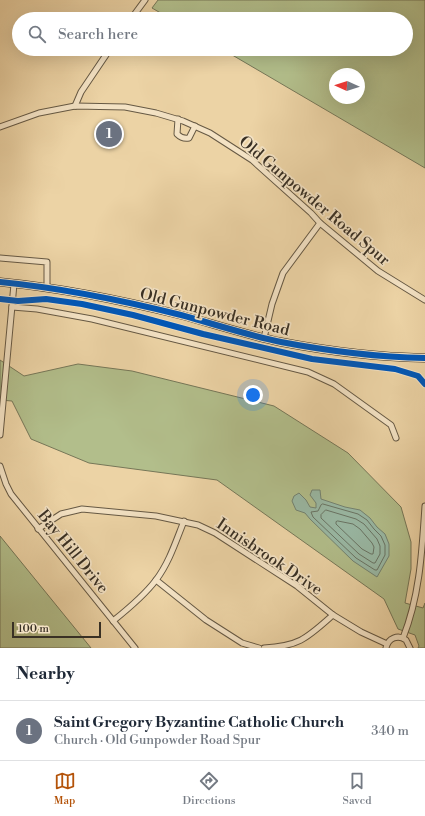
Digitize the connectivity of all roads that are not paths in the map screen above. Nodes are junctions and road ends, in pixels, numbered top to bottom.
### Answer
1 (145, 0) edge
2 (136, 12) edge
3 (105, 56) edge
4 (75, 106) junction
5 (178, 119) junction
6 (195, 126) junction
7 (0, 127) edge
8 (320, 223) junction
9 (0, 258) edge
10 (0, 282) edge
11 (14, 284) junction
12 (47, 287) junction
13 (425, 300) edge
14 (12, 307) junction
15 (264, 338) junction
16 (425, 358) edge
17 (0, 435) edge
18 (396, 438) dead end
19 (0, 466) edge
20 (425, 506) edge
21 (184, 521) junction
22 (38, 529) junction
23 (423, 564) edge
24 (156, 580) junction
25 (333, 615) junction
26 (113, 621) junction
27 (403, 638) junction
28 (386, 646) edge
29 (135, 648) edge
30 (259, 648) edge
31 (264, 648) edge
32 (410, 648) edge

1 - 2 street
3 - 4 street
4 - 5 street, Old Gunpowder Road Spur
4 - 7 street, Old Gunpowder Road Spur
5 - 6 street, Old Gunpowder Road Spur
5 - 6 street
6 - 8 street, Old Gunpowder Road Spur
8 - 13 street, Old Gunpowder Road Spur
8 - 15 street
9 - 12 street
10 - 11 main road, Old Gunpowder Road
11 - 12 main road, Old Gunpowder Road
11 - 14 street
12 - 15 main road, Old Gunpowder Road
14 - 17 street
14 - 18 street
15 - 16 main road, Old Gunpowder Road
19 - 22 street, Bay Hill Drive
20 - 23 street
21 - 22 street, Innisbrook Drive
21 - 24 street
21 - 25 street, Innisbrook Drive
22 - 26 street, Bay Hill Drive
23 - 27 street
24 - 26 street
24 - 30 street
25 - 28 street, Innisbrook Drive
25 - 31 street
26 - 29 street, Bay Hill Drive
27 - 28 street
27 - 32 street

